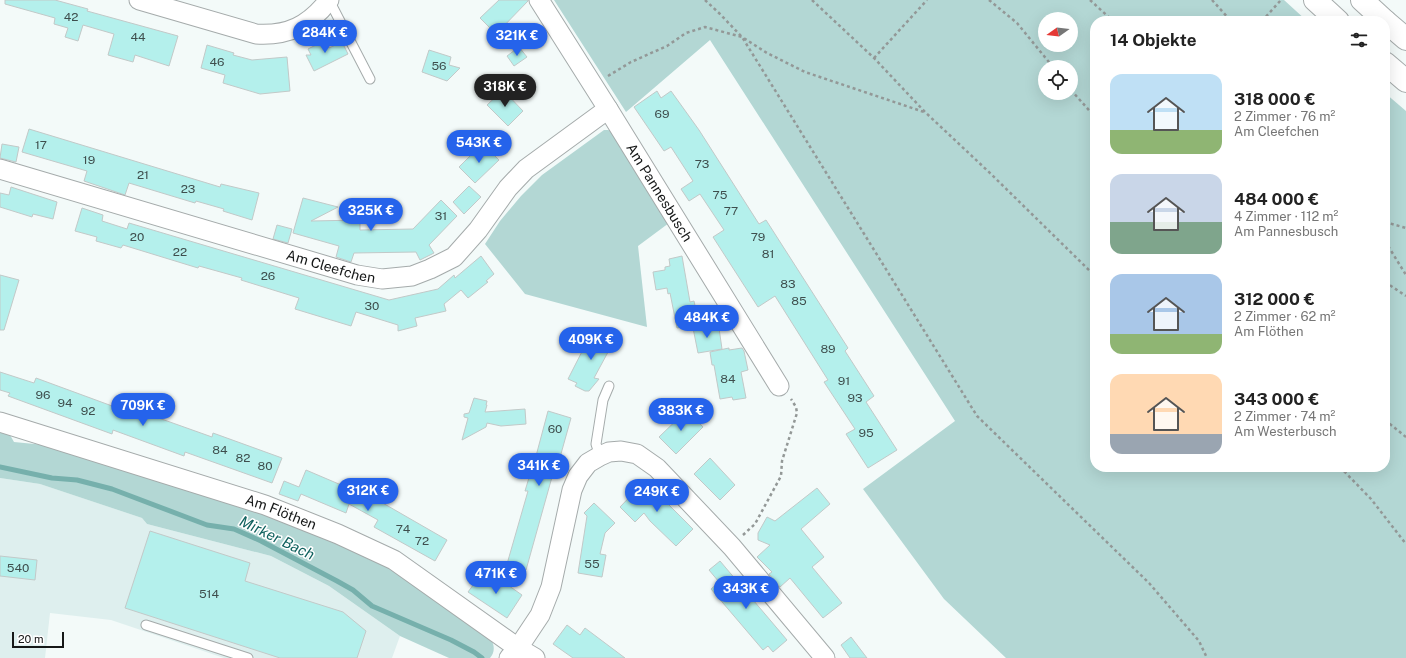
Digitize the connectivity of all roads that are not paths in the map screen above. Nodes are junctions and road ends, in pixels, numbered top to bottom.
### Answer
1 (139, 0) edge
2 (329, 0) edge
3 (539, 0) edge
4 (1315, 0) edge
5 (1362, 0) edge
6 (1333, 16) edge
7 (1380, 16) edge
8 (1390, 25) edge
9 (1406, 39) edge
10 (1390, 67) edge
11 (370, 79) dead end
12 (1406, 81) edge
13 (608, 108) junction
14 (0, 169) edge
15 (608, 386) dead end
16 (779, 386) dead end
17 (0, 422) edge
18 (600, 456) junction
19 (146, 625) dead end
20 (514, 653) edge
21 (248, 658) edge
22 (535, 658) edge
23 (825, 658) edge

1 - 2 street
2 - 11 lane
3 - 13 street, Am Pannesbusch
4 - 6 highway
5 - 7 highway
8 - 9 highway
10 - 12 highway
13 - 14 street, Am Cleefchen
13 - 16 street, Am Pannesbusch
15 - 18 lane
17 - 20 street, Am Flöthen
18 - 20 street
18 - 23 street
19 - 21 lane
20 - 22 street, Am Flöthen

